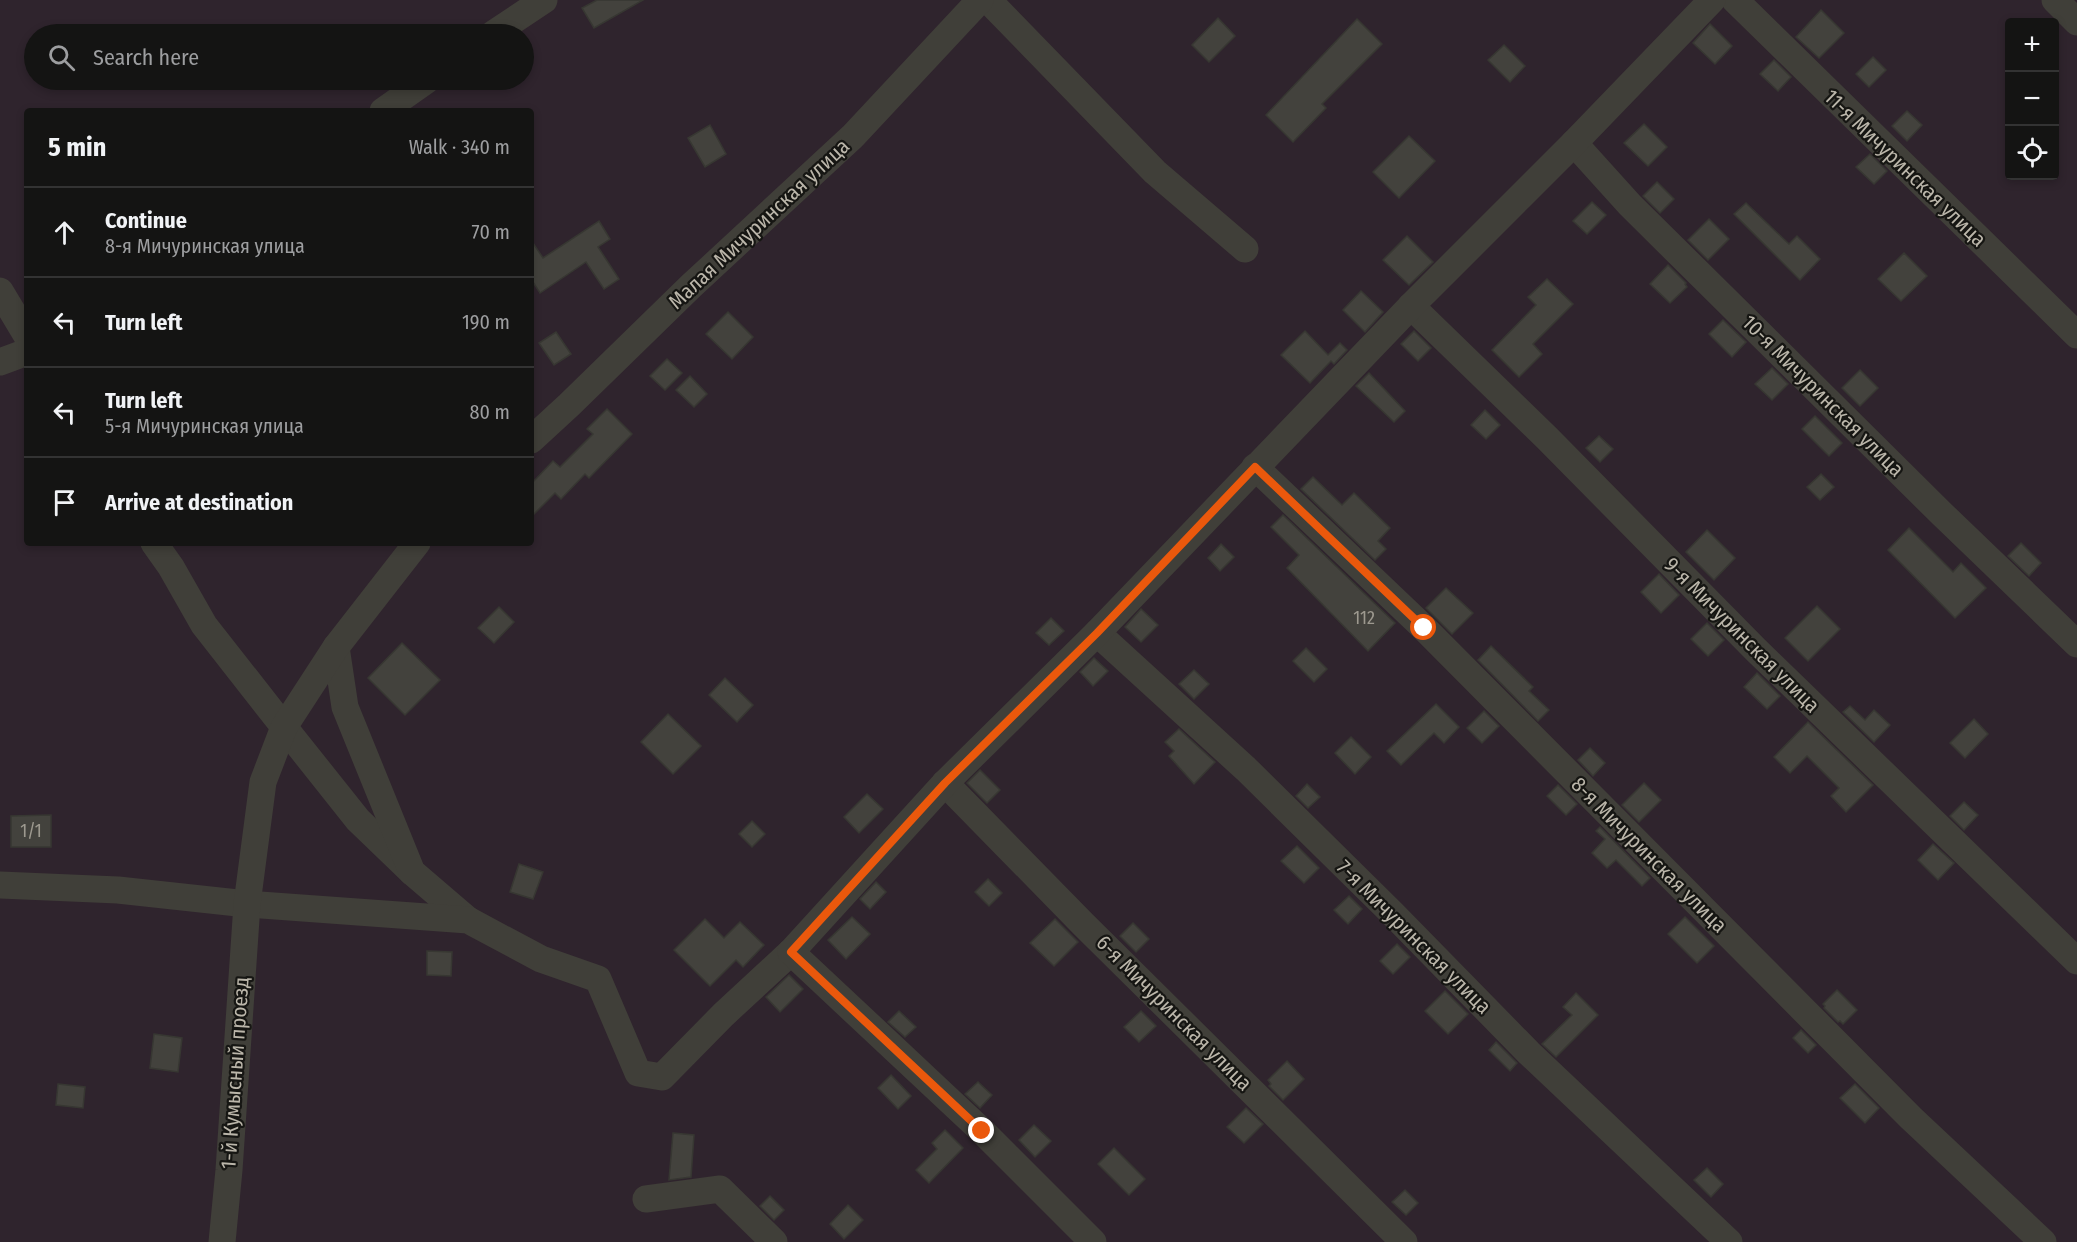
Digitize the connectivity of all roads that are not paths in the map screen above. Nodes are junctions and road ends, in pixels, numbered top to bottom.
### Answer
1 (544, 0) edge
2 (980, 0) edge
3 (988, 0) edge
4 (1712, 0) edge
5 (1735, 0) edge
6 (2055, 0) edge
7 (2077, 22) edge
8 (508, 24) edge
9 (413, 90) edge
10 (387, 108) edge
11 (1574, 143) junction
12 (1245, 249) dead end
13 (0, 291) edge
14 (1411, 306) junction
15 (24, 331) edge
16 (2077, 335) edge
17 (24, 353) edge
18 (0, 362) edge
19 (534, 437) edge
20 (1255, 467) junction
21 (156, 546) edge
22 (415, 546) edge
23 (1097, 633) junction
24 (2077, 644) edge
25 (336, 647) junction
26 (284, 727) junction
27 (945, 783) junction
28 (412, 872) junction
29 (0, 885) edge
30 (246, 904) junction
31 (468, 920) junction
32 (791, 952) junction
33 (2077, 961) edge
34 (646, 1199) dead end
35 (222, 1242) edge
36 (774, 1242) edge
37 (1093, 1242) edge
38 (1404, 1242) edge
39 (1729, 1242) edge
40 (2043, 1242) edge

1 - 8 lane
2 - 19 lane, Малая Мичуринская улица
3 - 12 lane
4 - 11 lane
5 - 16 lane, 11-я Мичуринская улица
6 - 7 lane
9 - 10 lane
11 - 14 lane
11 - 24 lane, 10-я Мичуринская улица
13 - 15 lane
14 - 20 lane
14 - 33 lane, 9-я Мичуринская улица
17 - 18 lane
20 - 23 lane
20 - 40 lane, 8-я Мичуринская улица
21 - 26 lane
22 - 25 lane
23 - 27 lane
23 - 39 lane, 7-я Мичуринская улица
25 - 26 lane
25 - 28 lane
26 - 28 lane
26 - 30 lane
27 - 32 lane
27 - 38 lane, 6-я Мичуринская улица
28 - 31 lane
29 - 30 lane
30 - 31 lane
30 - 35 lane, 1-й Кумысный проезд
31 - 32 lane
32 - 37 lane
34 - 36 lane

